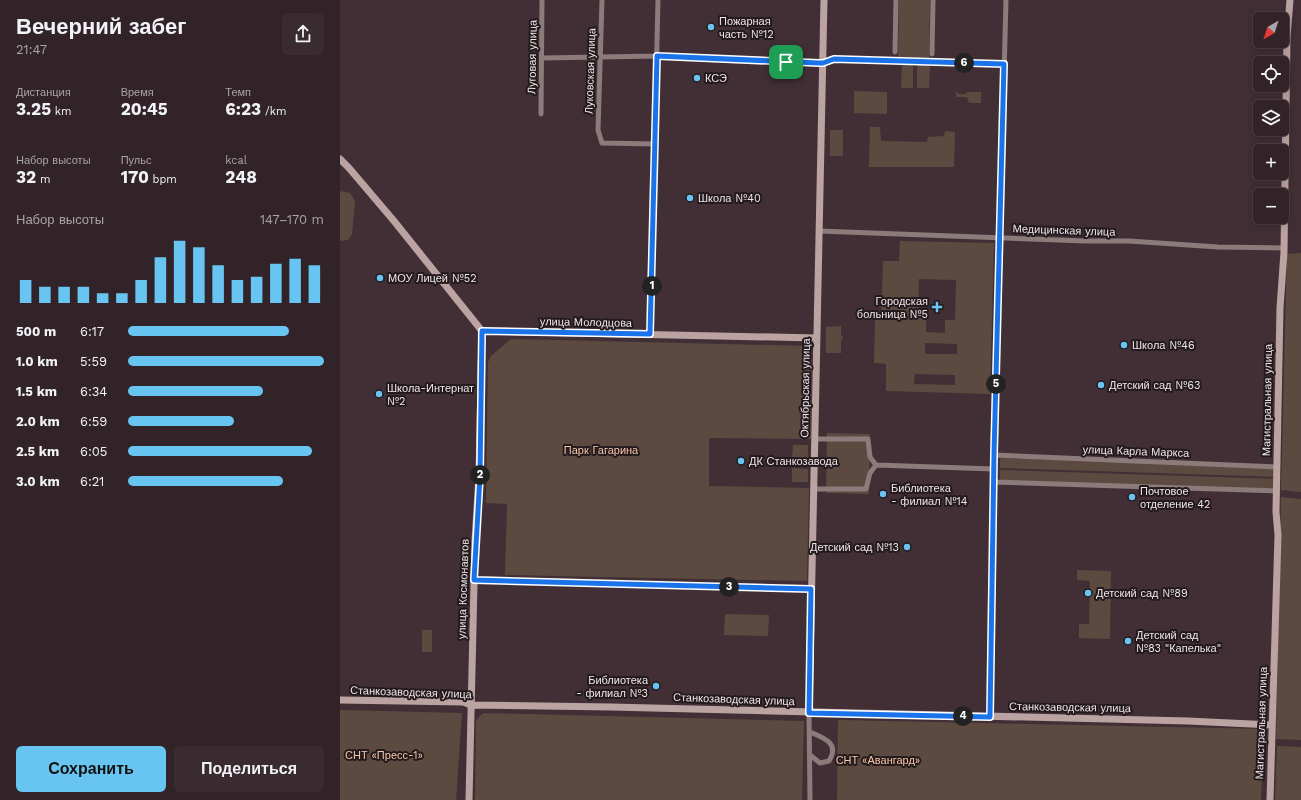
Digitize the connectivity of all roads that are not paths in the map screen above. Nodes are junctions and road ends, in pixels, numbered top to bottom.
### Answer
1 (542, 0) edge
2 (602, 0) edge
3 (658, 0) edge
4 (824, 0) edge
5 (896, 0) edge
6 (933, 0) edge
7 (1006, 0) edge
8 (1290, 0) edge
9 (895, 52) dead end
10 (932, 54) dead end
11 (657, 56) junction
12 (600, 57) junction
13 (542, 58) junction
14 (823, 63) junction
15 (1004, 64) junction
16 (541, 114) dead end
17 (655, 144) junction
18 (340, 159) edge
19 (819, 231) junction
20 (1000, 238) junction
21 (1284, 248) junction
22 (482, 331) junction
23 (650, 334) junction
24 (817, 338) junction
25 (814, 439) junction
26 (994, 455) junction
27 (876, 465) junction
28 (1277, 467) junction
29 (994, 469) junction
30 (994, 482) junction
31 (813, 489) junction
32 (1276, 491) junction
33 (474, 580) junction
34 (811, 589) junction
35 (340, 700) edge
36 (471, 705) junction
37 (809, 713) junction
38 (990, 717) junction
39 (1272, 725) junction
40 (810, 732) junction
41 (810, 756) junction
42 (469, 800) edge
43 (810, 800) edge
44 (1270, 800) edge

1 - 13 street, Луговая улица
2 - 12 street, Луковская улица
3 - 11 street
4 - 14 street, Октябрьская улица
5 - 9 street
6 - 10 street
7 - 15 street
8 - 21 street, Магистральная улица
11 - 12 street
11 - 14 street
11 - 17 street
12 - 13 street
12 - 17 street, Луковская улица
13 - 16 street, Луговая улица
14 - 15 street
14 - 19 street, Октябрьская улица
15 - 20 street
17 - 23 street
18 - 22 street
19 - 20 street, Медицинская улица
19 - 24 street, Октябрьская улица
20 - 21 street, Медицинская улица
20 - 26 street
21 - 28 street, Магистральная улица
22 - 23 street, улица Молодцова
22 - 33 street, улица Космонавтов
23 - 24 street, улица Молодцова
24 - 25 street, Октябрьская улица
25 - 27 street
25 - 31 street, Октябрьская улица
26 - 28 street, улица Карла Маркса
26 - 29 street
27 - 29 street
27 - 31 street
28 - 32 street, Магистральная улица
29 - 30 street
30 - 32 street
30 - 38 street
31 - 34 street, Октябрьская улица
32 - 39 street, Магистральная улица
33 - 34 street
33 - 36 street, улица Космонавтов
34 - 37 street, Октябрьская улица
35 - 36 street, Станкозаводская улица
36 - 37 street, Станкозаводская улица
36 - 42 street, улица Космонавтов
37 - 38 street, Станкозаводская улица
37 - 40 street, Октябрьская улица
38 - 39 street, Станкозаводская улица
39 - 44 street, Магистральная улица
40 - 41 street, Октябрьская улица
40 - 41 street
41 - 43 street, Октябрьская улица

